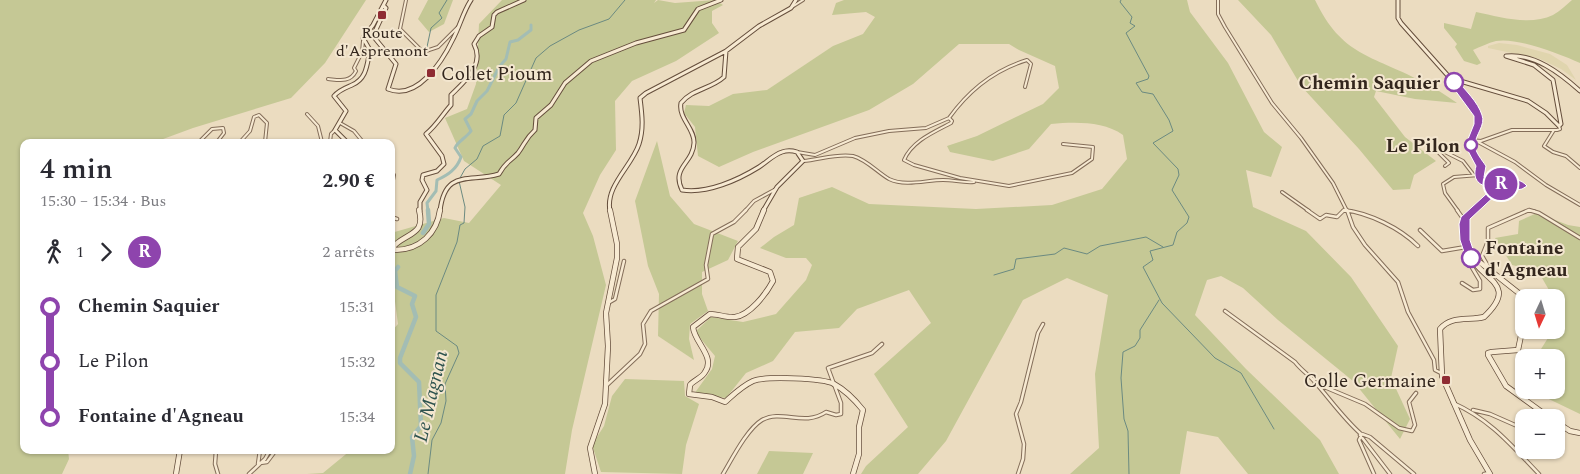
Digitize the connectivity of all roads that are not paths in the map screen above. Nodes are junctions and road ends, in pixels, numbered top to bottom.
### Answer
1 (386, 0) edge
2 (406, 0) edge
3 (471, 0) edge
4 (524, 0) edge
5 (721, 0) edge
6 (796, 0) edge
7 (803, 0) edge
8 (1218, 0) edge
9 (1398, 0) edge
10 (384, 6) junction
11 (791, 8) junction
12 (458, 27) junction
13 (363, 41) junction
14 (726, 51) junction
15 (328, 78) dead end
16 (1450, 78) junction
17 (1025, 87) dead end
18 (1580, 92) edge
19 (307, 114) dead end
20 (950, 118) junction
21 (340, 123) junction
22 (1559, 126) junction
23 (336, 130) junction
24 (1554, 130) junction
25 (202, 139) edge
26 (219, 139) edge
27 (243, 139) edge
28 (265, 139) edge
29 (321, 139) edge
30 (330, 139) edge
31 (344, 139) edge
32 (361, 139) edge
33 (1471, 142) junction
34 (1478, 142) junction
35 (1063, 144) dead end
36 (796, 152) junction
37 (803, 161) junction
38 (1445, 166) dead end
39 (1580, 168) edge
40 (1476, 174) junction
41 (976, 181) junction
42 (776, 188) junction
43 (1282, 192) dead end
44 (1580, 205) edge
45 (1348, 211) junction
46 (1465, 220) junction
47 (1420, 230) dead end
48 (1580, 238) edge
49 (395, 245) edge
50 (1418, 246) dead end
51 (1466, 247) junction
52 (395, 249) edge
53 (1470, 257) junction
54 (624, 261) dead end
55 (1488, 269) junction
56 (1462, 283) dead end
57 (1515, 291) edge
58 (608, 303) junction
59 (1226, 311) dead end
60 (1043, 324) dead end
61 (1523, 339) edge
62 (882, 344) dead end
63 (1441, 373) junction
64 (833, 383) junction
65 (1315, 383) junction
66 (607, 385) junction
67 (1416, 393) dead end
68 (1452, 402) junction
69 (1538, 409) edge
70 (1472, 411) junction
71 (1515, 425) edge
72 (1565, 428) edge
73 (1580, 433) edge
74 (1360, 435) junction
75 (179, 454) edge
76 (216, 454) edge
77 (260, 454) edge
78 (268, 454) edge
79 (273, 454) edge
80 (259, 464) junction
81 (176, 474) edge
82 (218, 474) edge
83 (249, 474) edge
84 (595, 474) edge
85 (723, 474) edge
86 (852, 474) edge
87 (1018, 474) edge
88 (1374, 474) edge
89 (1390, 474) edge
90 (1414, 474) edge
91 (1488, 474) edge
92 (1538, 474) edge

1 - 10 street
2 - 12 street
3 - 12 street
4 - 49 street
5 - 52 street
6 - 11 street
7 - 11 street
8 - 45 street
9 - 16 main road
10 - 12 street
10 - 13 street
11 - 14 street
13 - 15 street
13 - 21 street
14 - 36 street
14 - 58 street
16 - 22 street
16 - 33 street
17 - 20 street
18 - 22 street
19 - 29 street
20 - 36 street
20 - 41 street
21 - 23 street
21 - 32 street
22 - 24 street
23 - 30 street
23 - 31 street
24 - 34 street
24 - 39 street
25 - 26 street
27 - 28 street
33 - 34 street
33 - 40 street
34 - 44 street
35 - 41 street
36 - 37 street
37 - 41 street
37 - 42 street
38 - 40 street
40 - 46 street
40 - 46 street
42 - 64 street
42 - 66 street
43 - 45 street
45 - 50 street
45 - 63 street
46 - 51 street
47 - 51 street
48 - 55 street
51 - 53 street
53 - 55 street
53 - 56 street
53 - 63 street
54 - 58 street
55 - 57 street
58 - 66 street
59 - 65 street
60 - 87 street
61 - 69 street
62 - 64 street
63 - 68 street
64 - 85 street
64 - 86 street
65 - 67 street
65 - 74 street
66 - 84 street
68 - 70 street
68 - 91 street
70 - 71 street
70 - 92 street
72 - 73 street
74 - 88 street
74 - 89 street
74 - 90 street
75 - 81 street
76 - 82 street
77 - 80 street
78 - 80 street
79 - 80 street
80 - 83 street

